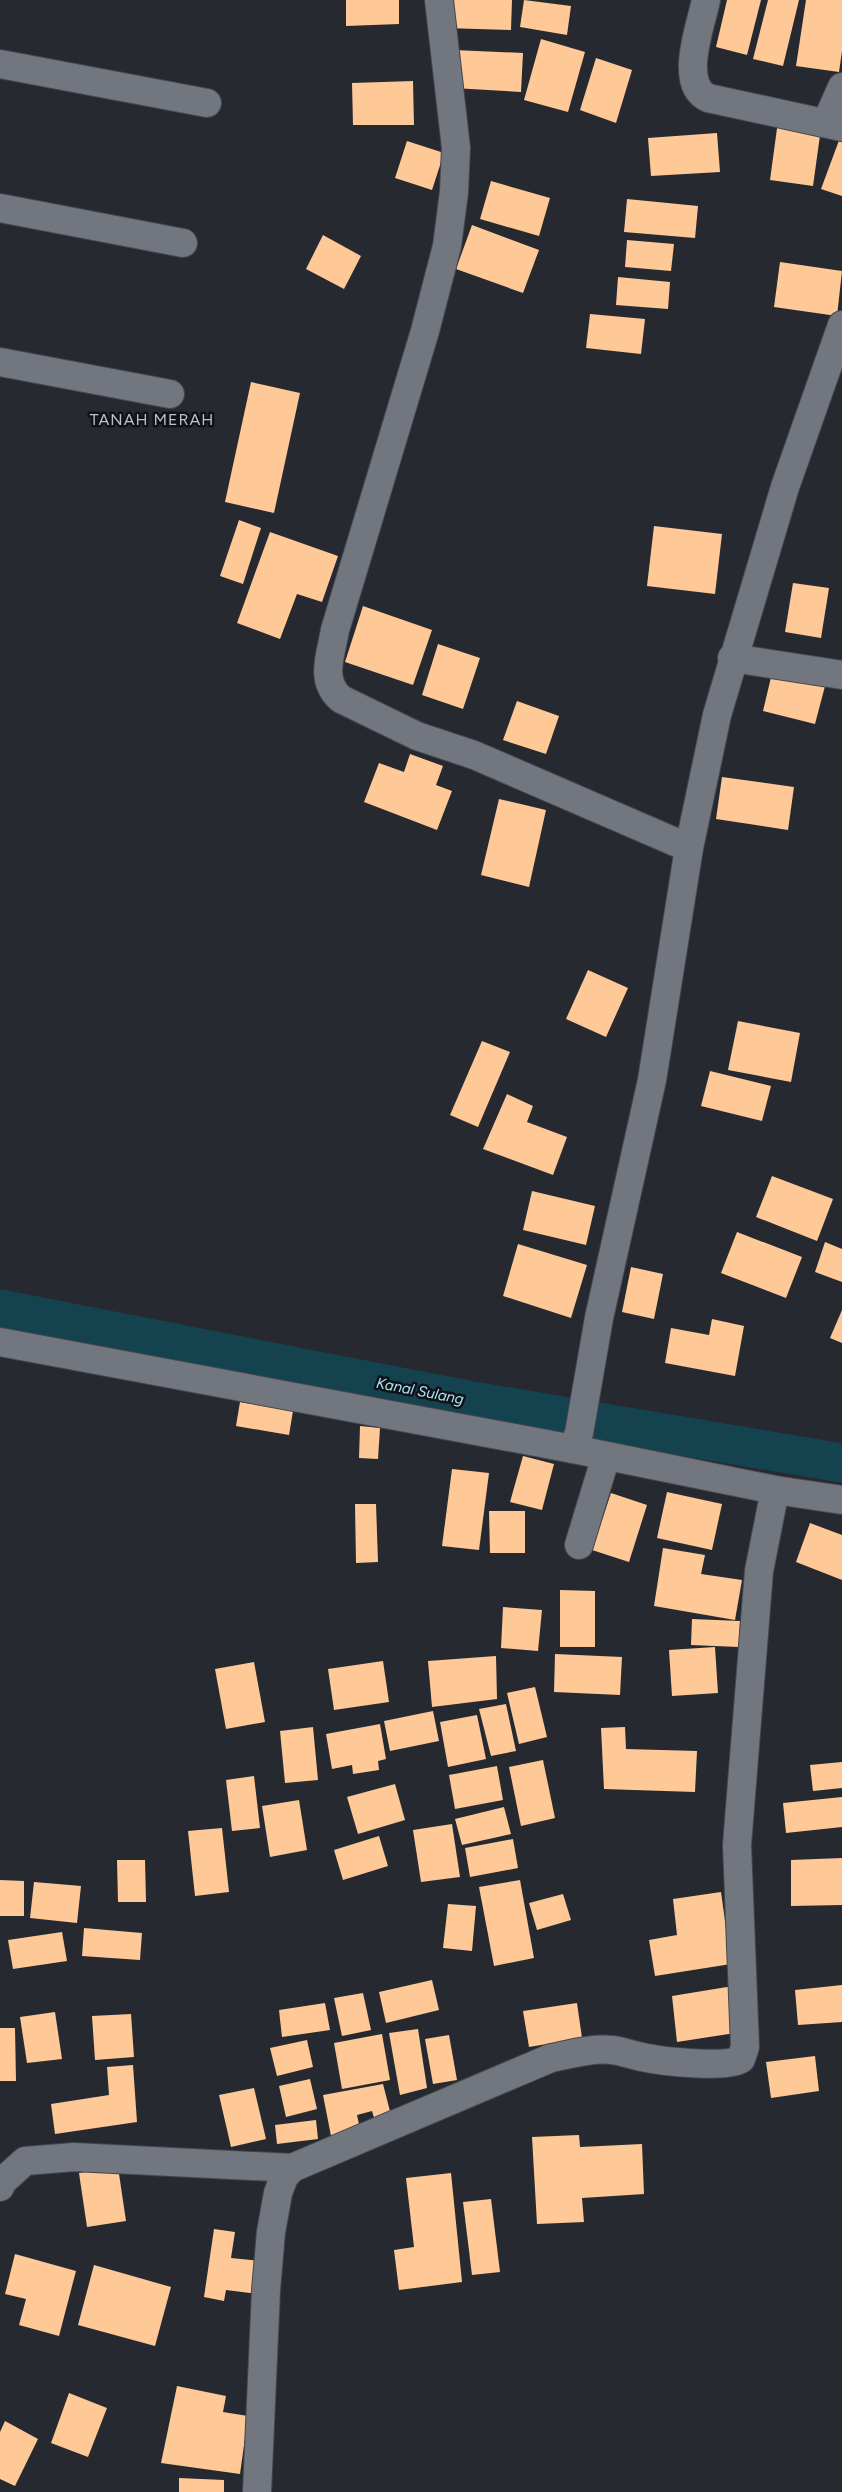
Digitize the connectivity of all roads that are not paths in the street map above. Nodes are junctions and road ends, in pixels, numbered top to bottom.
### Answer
1 (439, 0) edge
2 (706, 0) edge
3 (0, 64) edge
4 (842, 87) edge
5 (207, 103) dead end
6 (834, 125) edge
7 (0, 208) edge
8 (183, 242) dead end
9 (842, 325) edge
10 (0, 362) edge
11 (170, 394) dead end
12 (732, 658) junction
13 (842, 675) edge
14 (689, 848) junction
15 (0, 1342) edge
16 (576, 1441) junction
17 (606, 1456) junction
18 (775, 1490) junction
19 (842, 1500) edge
20 (579, 1545) dead end
21 (292, 2168) junction
22 (0, 2187) edge
23 (257, 2492) edge

1 - 14 street
2 - 6 street
3 - 5 street
4 - 6 street
7 - 8 street
9 - 12 street
10 - 11 street
12 - 13 street
12 - 14 street
14 - 16 street
15 - 16 street
16 - 17 street
17 - 18 street
17 - 20 street
18 - 19 street
18 - 21 street
21 - 22 street
21 - 23 street

